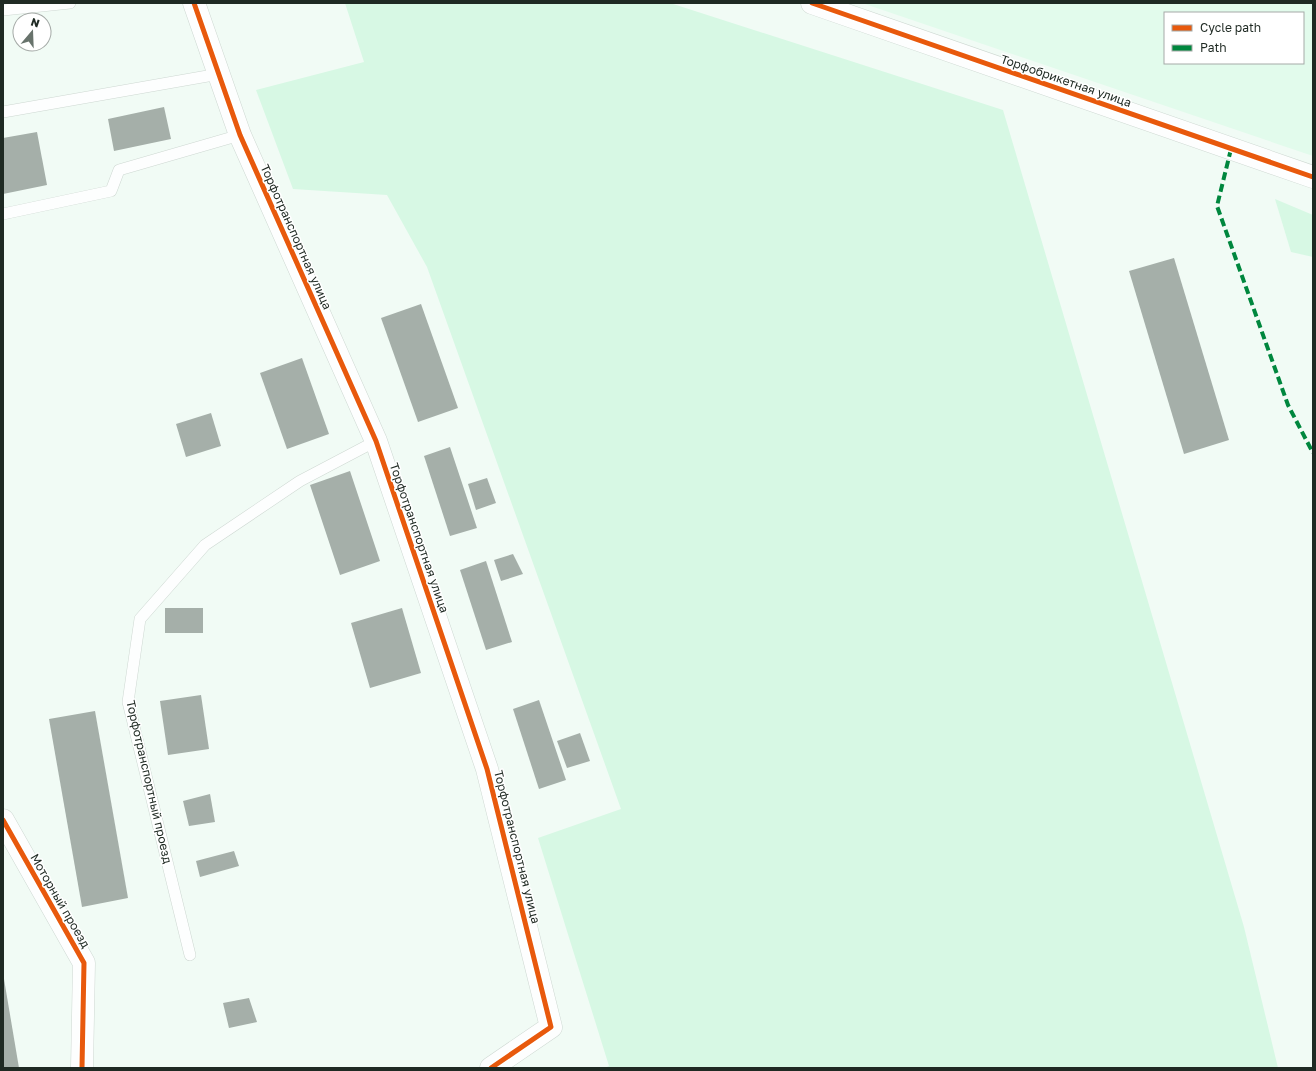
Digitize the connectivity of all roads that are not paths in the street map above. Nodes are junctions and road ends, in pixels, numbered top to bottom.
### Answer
1 (70, 3) edge
2 (194, 3) edge
3 (812, 3) edge
4 (3, 10) edge
5 (219, 74) junction
6 (3, 112) edge
7 (240, 135) junction
8 (1313, 177) edge
9 (3, 214) edge
10 (376, 441) junction
11 (3, 820) edge
12 (190, 955) dead end
13 (82, 1068) edge
14 (491, 1068) edge

1 - 4 lane
2 - 5 street, Торфотранспортная улица
3 - 8 street, Торфобрикетная улица
5 - 6 lane
5 - 7 street, Торфотранспортная улица
7 - 9 lane
7 - 10 street, Торфотранспортная улица
10 - 12 lane, Торфотранспортный проезд
10 - 14 street, Торфотранспортная улица
11 - 13 street, Моторный проезд

